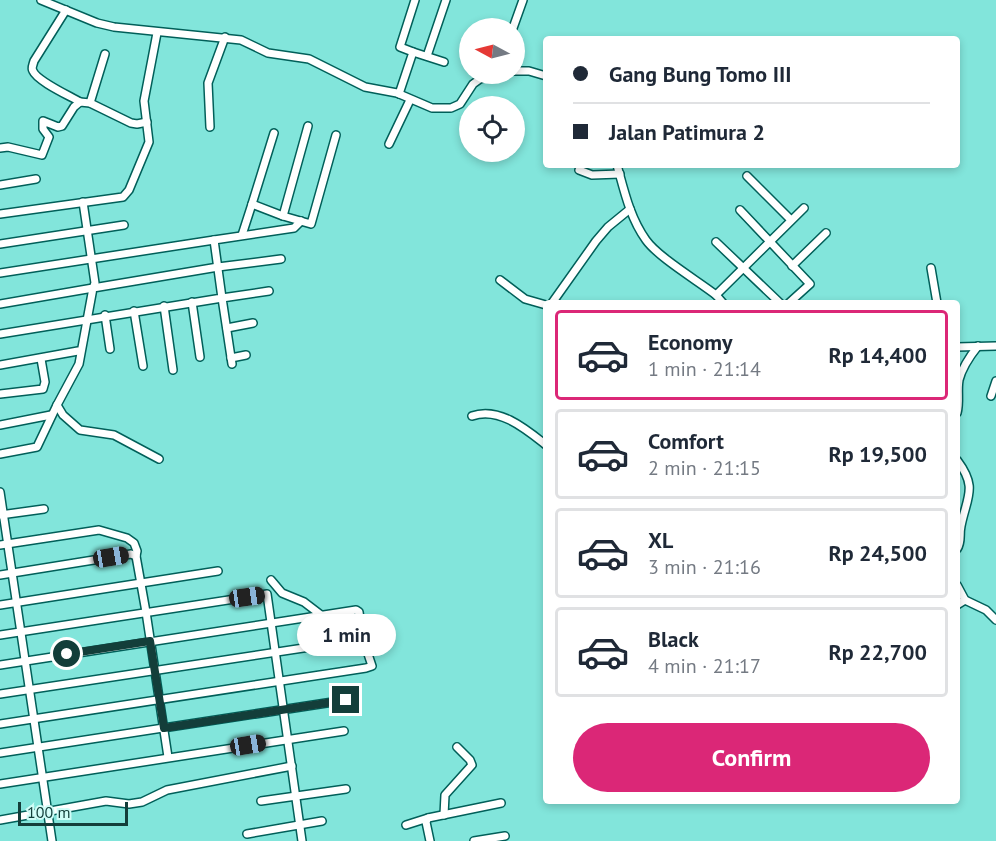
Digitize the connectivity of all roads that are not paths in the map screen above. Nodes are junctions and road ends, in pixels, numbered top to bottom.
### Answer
1 (41, 0) edge
2 (415, 0) edge
3 (446, 0) edge
4 (523, 0) edge
5 (66, 10) junction
6 (517, 18) edge
7 (157, 33) junction
8 (225, 37) junction
9 (413, 52) junction
10 (105, 54) dead end
11 (427, 56) junction
12 (444, 62) dead end
13 (525, 72) edge
14 (543, 75) edge
15 (474, 84) edge
16 (399, 94) junction
17 (410, 100) junction
18 (80, 102) junction
19 (90, 103) junction
20 (147, 122) junction
21 (308, 126) dead end
22 (210, 127) dead end
23 (274, 134) dead end
24 (336, 135) dead end
25 (389, 144) dead end
26 (0, 148) edge
27 (618, 168) edge
28 (579, 170) dead end
29 (620, 174) junction
30 (747, 176) dead end
31 (36, 179) dead end
32 (0, 184) edge
33 (83, 202) junction
34 (252, 204) junction
35 (804, 208) dead end
36 (630, 209) junction
37 (740, 210) dead end
38 (0, 214) edge
39 (283, 216) junction
40 (791, 220) junction
41 (301, 221) junction
42 (124, 225) dead end
43 (87, 231) junction
44 (825, 233) dead end
45 (242, 235) junction
46 (214, 240) junction
47 (716, 242) dead end
48 (769, 242) junction
49 (0, 244) edge
50 (91, 259) junction
51 (281, 259) dead end
52 (792, 266) junction
53 (218, 267) junction
54 (742, 267) junction
55 (931, 268) dead end
56 (0, 273) edge
57 (500, 280) dead end
58 (93, 288) junction
59 (268, 291) dead end
60 (716, 295) junction
61 (222, 298) junction
62 (554, 300) edge
63 (720, 300) edge
64 (777, 300) edge
65 (792, 300) edge
66 (936, 300) edge
67 (192, 302) junction
68 (0, 304) edge
69 (543, 304) edge
70 (164, 306) junction
71 (134, 311) junction
72 (105, 315) junction
73 (88, 318) junction
74 (253, 323) dead end
75 (227, 328) junction
76 (0, 333) edge
77 (978, 346) junction
78 (996, 346) edge
79 (960, 347) edge
80 (110, 349) dead end
81 (78, 351) dead end
82 (246, 355) dead end
83 (200, 357) dead end
84 (41, 359) junction
85 (0, 365) edge
86 (143, 366) dead end
87 (173, 370) dead end
88 (960, 379) edge
89 (996, 381) edge
90 (0, 394) edge
91 (991, 396) dead end
92 (57, 405) junction
93 (51, 416) junction
94 (472, 416) dead end
95 (0, 425) edge
96 (543, 443) edge
97 (0, 454) edge
98 (159, 459) dead end
99 (960, 467) edge
100 (0, 492) edge
101 (44, 509) dead end
102 (2, 515) edge
103 (960, 543) edge
104 (4, 544) edge
105 (136, 556) junction
106 (218, 571) dead end
107 (12, 573) junction
108 (0, 575) edge
109 (271, 580) dead end
110 (142, 584) junction
111 (960, 591) edge
112 (965, 600) junction
113 (16, 602) junction
114 (960, 603) edge
115 (0, 605) edge
116 (146, 612) junction
117 (321, 615) junction
118 (996, 620) edge
119 (271, 622) junction
120 (20, 632) junction
121 (0, 635) edge
122 (363, 639) junction
123 (150, 641) junction
124 (276, 651) junction
125 (25, 661) junction
126 (0, 665) edge
127 (155, 670) junction
128 (280, 681) junction
129 (29, 689) junction
130 (0, 694) edge
131 (159, 699) junction
132 (346, 700) dead end
133 (284, 710) junction
134 (34, 719) junction
135 (0, 724) edge
136 (164, 728) junction
137 (344, 731) dead end
138 (288, 739) junction
139 (38, 747) junction
140 (457, 747) dead end
141 (0, 753) edge
142 (168, 757) junction
143 (292, 766) junction
144 (43, 777) junction
145 (0, 784) edge
146 (346, 789) dead end
147 (296, 795) junction
148 (261, 801) dead end
149 (501, 803) dead end
150 (49, 812) junction
151 (444, 815) junction
152 (428, 818) junction
153 (0, 820) edge
154 (322, 821) dead end
155 (300, 824) junction
156 (406, 825) dead end
157 (247, 834) dead end
158 (505, 836) dead end
159 (52, 841) edge
160 (302, 841) edge
161 (430, 841) edge
162 (474, 841) edge

1 - 5 street
2 - 9 street
3 - 11 street
4 - 6 street
5 - 7 street
5 - 18 street
7 - 8 street
7 - 20 street
8 - 16 street
8 - 22 street
9 - 11 street
9 - 16 street
10 - 19 street
11 - 12 street
13 - 14 street
15 - 17 street
16 - 17 street
17 - 25 street
18 - 19 street
18 - 26 street
19 - 20 street
20 - 33 street
21 - 39 street
23 - 34 street
24 - 41 street
27 - 29 street
28 - 29 street
29 - 36 street
30 - 40 street
31 - 32 street
33 - 38 street
33 - 43 street
34 - 39 street
34 - 45 street
35 - 40 street
36 - 60 street
36 - 62 street
37 - 48 street
39 - 41 street
40 - 48 street
41 - 45 street
42 - 43 street
43 - 49 street
43 - 50 street
44 - 52 street
45 - 46 street
46 - 50 street
46 - 53 street
47 - 54 street
48 - 52 street
48 - 54 street
50 - 56 street
50 - 58 street
51 - 53 street
52 - 65 street
53 - 58 street
53 - 61 street
54 - 60 street
54 - 64 street
55 - 66 street
57 - 69 street
58 - 68 street
58 - 73 street
59 - 61 street
60 - 63 street
61 - 67 street
61 - 75 street
67 - 70 street
67 - 83 street
70 - 71 street
70 - 87 street
71 - 72 street
71 - 86 street
72 - 73 street
72 - 80 street
73 - 76 street
73 - 92 street
74 - 75 street
75 - 82 street
77 - 78 street
77 - 79 street
77 - 88 street
81 - 84 street
84 - 85 street
84 - 90 street
89 - 91 street
92 - 93 street
92 - 98 street
93 - 95 street
93 - 97 street
94 - 96 street
99 - 103 street
100 - 102 street
101 - 102 street
102 - 104 street
104 - 105 street
104 - 107 street
105 - 107 street
105 - 110 street
106 - 110 street
107 - 108 street
107 - 113 street
109 - 117 street
110 - 113 street
110 - 116 street
111 - 112 street
112 - 114 street
112 - 118 street
113 - 115 street
113 - 120 street
116 - 119 street
116 - 120 street
116 - 123 street
117 - 119 street
117 - 122 street
119 - 123 street
119 - 124 street
120 - 121 street
120 - 125 street
122 - 124 street
122 - 128 street
123 - 125 street
123 - 127 street
124 - 127 street
124 - 128 street
125 - 126 street
125 - 129 street
127 - 129 street
127 - 131 street
128 - 131 street
128 - 133 street
129 - 130 street
129 - 134 street
131 - 134 street
131 - 136 street
132 - 133 street
133 - 136 street
133 - 138 street
134 - 135 street
134 - 139 street
136 - 139 street
136 - 142 street
137 - 138 street
138 - 142 street
138 - 143 street
139 - 141 street
139 - 144 street
140 - 151 street
142 - 144 street
143 - 147 street
143 - 150 street
144 - 145 street
144 - 150 street
146 - 147 street
147 - 148 street
147 - 155 street
149 - 151 street
150 - 153 street
150 - 159 street
151 - 152 street
152 - 156 street
152 - 161 street
154 - 155 street
155 - 157 street
155 - 160 street
158 - 162 street

